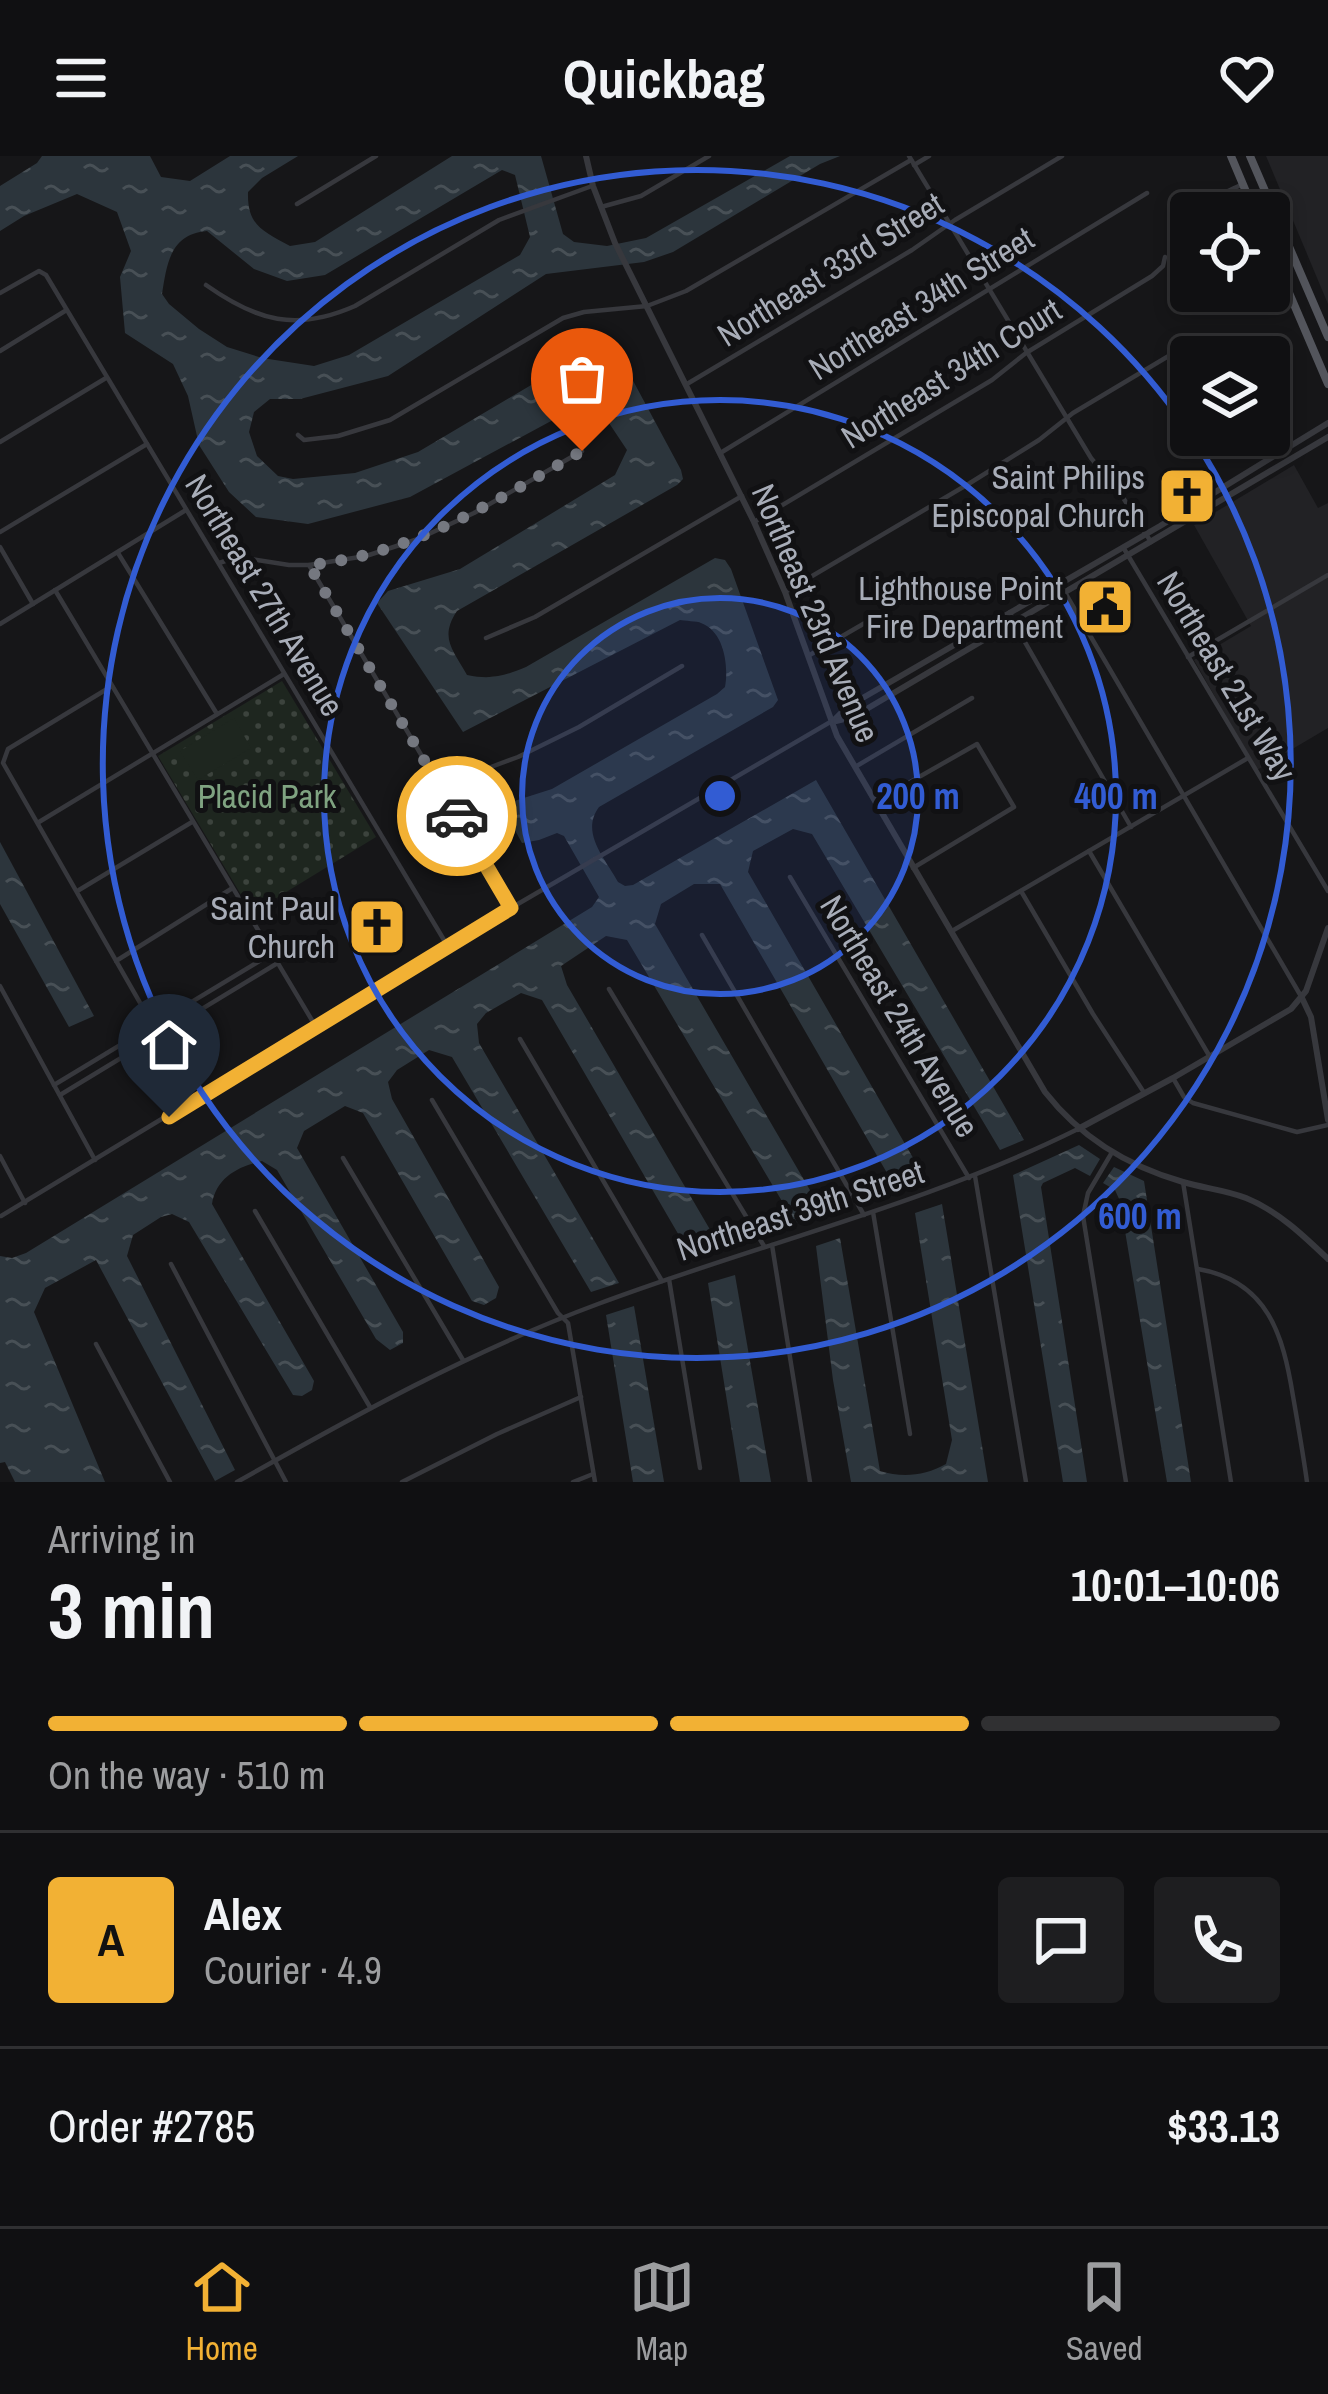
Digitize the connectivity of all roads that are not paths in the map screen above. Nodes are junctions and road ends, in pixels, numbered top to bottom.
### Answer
1 (376, 156) edge
2 (586, 156) edge
3 (709, 156) edge
4 (929, 156) edge
5 (1062, 156) edge
6 (1231, 156) edge
7 (1250, 156) edge
8 (912, 160) edge
9 (1243, 184) junction
10 (593, 186) junction
11 (1227, 192) edge
12 (1246, 192) edge
13 (1266, 192) edge
14 (1147, 193) dead end
15 (297, 203) dead end
16 (601, 207) junction
17 (949, 224) junction
18 (1290, 247) edge
19 (1165, 257) dead end
20 (206, 285) dead end
21 (987, 289) junction
22 (0, 292) edge
23 (1290, 295) edge
24 (646, 306) junction
25 (65, 311) junction
26 (1328, 337) edge
27 (0, 351) edge
28 (1026, 353) junction
29 (1170, 355) edge
30 (106, 378) junction
31 (1328, 384) edge
32 (685, 385) junction
33 (1066, 418) junction
34 (1328, 423) edge
35 (298, 435) dead end
36 (1328, 437) edge
37 (0, 442) edge
38 (147, 444) junction
39 (582, 451) dead end
40 (719, 453) junction
41 (742, 496) junction
42 (1190, 508) junction
43 (186, 510) junction
44 (754, 522) junction
45 (1188, 522) junction
46 (0, 532) edge
47 (1146, 534) junction
48 (1152, 543) junction
49 (0, 547) edge
50 (1123, 547) junction
51 (118, 553) junction
52 (1129, 556) junction
53 (218, 564) junction
54 (309, 565) junction
55 (1328, 575) edge
56 (1060, 584) junction
57 (55, 590) junction
58 (784, 592) junction
59 (1066, 593) junction
60 (901, 602) dead end
61 (33, 604) junction
62 (1010, 612) junction
63 (1014, 623) junction
64 (0, 624) edge
65 (486, 638) dead end
66 (808, 656) junction
67 (1187, 657) junction
68 (682, 666) dead end
69 (284, 674) junction
70 (890, 683) junction
71 (112, 686) junction
72 (895, 692) junction
73 (971, 698) dead end
74 (218, 714) junction
75 (832, 722) junction
76 (152, 754) junction
77 (1248, 758) junction
78 (855, 767) junction
79 (440, 786) junction
80 (1183, 796) junction
81 (874, 802) junction
82 (39, 822) junction
83 (192, 822) junction
84 (1131, 826) junction
85 (1089, 851) junction
86 (913, 868) junction
87 (790, 877) dead end
88 (231, 889) junction
89 (77, 891) junction
90 (1021, 891) junction
91 (1328, 891) edge
92 (511, 908) junction
93 (1328, 928) edge
94 (950, 932) junction
95 (702, 935) dead end
96 (448, 946) junction
97 (271, 954) junction
98 (116, 961) junction
99 (277, 964) junction
100 (0, 986) edge
101 (609, 988) dead end
102 (1302, 998) junction
103 (153, 1025) junction
104 (316, 1027) junction
105 (159, 1036) junction
106 (520, 1039) dead end
107 (1210, 1057) junction
108 (1173, 1078) junction
109 (54, 1085) junction
110 (1145, 1094) junction
111 (60, 1095) junction
112 (432, 1100) dead end
113 (1328, 1120) edge
114 (1078, 1129) junction
115 (0, 1156) edge
116 (1109, 1157) junction
117 (343, 1158) dead end
118 (95, 1161) junction
119 (972, 1177) junction
120 (1183, 1182) junction
121 (25, 1203) junction
122 (255, 1211) dead end
123 (873, 1212) junction
124 (864, 1215) junction
125 (2, 1216) edge
126 (768, 1245) junction
127 (1328, 1258) edge
128 (171, 1264) dead end
129 (1198, 1269) junction
130 (665, 1280) junction
131 (564, 1318) junction
132 (96, 1343) dead end
133 (463, 1361) junction
134 (581, 1397) junction
135 (370, 1407) junction
136 (910, 1434) dead end
137 (274, 1460) junction
138 (700, 1468) dead end
139 (594, 1478) edge
140 (241, 1480) edge
141 (170, 1482) edge
142 (286, 1482) edge
143 (402, 1482) edge
144 (573, 1482) edge
145 (810, 1482) edge
146 (1026, 1482) edge
147 (1126, 1482) edge
148 (1231, 1482) edge
149 (1307, 1482) edge

1 - 15 street
2 - 10 street, Northeast 23rd Avenue
3 - 16 street
4 - 8 street
5 - 17 street, Northeast 33rd Street
6 - 9 main road
7 - 13 main road
8 - 17 street
8 - 24 street
9 - 11 street
9 - 12 main road
10 - 16 street, Northeast 23rd Avenue
10 - 20 street
14 - 21 street, Northeast 34th Street
16 - 24 street, Northeast 23rd Avenue
17 - 21 street
17 - 32 street, Northeast 33rd Street
18 - 26 main road
19 - 28 street, Northeast 34th Court
21 - 28 street
21 - 40 street, Northeast 34th Street
22 - 25 street, Northeast 27th Avenue
23 - 31 main road
24 - 32 street, Northeast 23rd Avenue
24 - 35 street
25 - 27 street
25 - 30 street, Northeast 27th Avenue
28 - 33 street
28 - 44 street, Northeast 34th Court
29 - 33 street
30 - 37 street
30 - 38 street, Northeast 27th Avenue
32 - 40 street, Northeast 23rd Avenue
33 - 47 street
33 - 58 street
34 - 42 street
36 - 45 street
38 - 43 street, Northeast 27th Avenue
38 - 46 street
39 - 54 street
40 - 41 street, Northeast 23rd Avenue
41 - 44 street, Northeast 23rd Avenue
41 - 65 street
42 - 45 street
42 - 47 street
43 - 51 street
43 - 53 street, Northeast 27th Avenue
44 - 58 street, Northeast 23rd Avenue
45 - 48 street
47 - 48 street
47 - 50 street
48 - 52 street
49 - 61 street
50 - 52 street, Northeast 21st Way
50 - 56 street
51 - 57 street
51 - 74 street
52 - 59 street
52 - 67 street, Northeast 21st Way
53 - 54 street
53 - 69 street, Northeast 27th Avenue
54 - 79 street
55 - 67 street
56 - 59 street
56 - 62 street
57 - 61 street
57 - 71 street
58 - 66 street, Northeast 23rd Avenue
59 - 63 street
59 - 80 street
60 - 66 street
61 - 64 street
62 - 63 street
62 - 70 street
63 - 72 street
63 - 84 street
66 - 75 street, Northeast 23rd Avenue
67 - 77 street, Northeast 21st Way
68 - 79 street
69 - 74 street
69 - 96 street, Northeast 27th Avenue
70 - 72 street
70 - 75 street
71 - 76 street
71 - 82 street
72 - 75 street
73 - 78 street
74 - 76 street
75 - 78 street, Northeast 23rd Avenue
75 - 92 street
76 - 82 street
76 - 83 street
77 - 80 street
77 - 91 street, Northeast 21st Way
78 - 81 street, Northeast 23rd Avenue
79 - 92 street
80 - 84 street
80 - 102 street
81 - 86 street, Northeast 23rd Avenue
81 - 86 street
82 - 89 street
83 - 88 street
83 - 89 street
84 - 85 street
85 - 90 street
85 - 107 street
86 - 94 street, Northeast 23rd Avenue
87 - 119 street, Northeast 24th Avenue
88 - 97 street
88 - 98 street
89 - 98 street
90 - 94 street
90 - 110 street
92 - 96 street
93 - 102 street
94 - 114 street, Northeast 23rd Avenue
95 - 124 street
96 - 104 street
97 - 99 street
97 - 103 street
98 - 103 street
99 - 104 street
99 - 105 street
100 - 109 street
101 - 126 street
102 - 107 street, Northeast 39th Street
102 - 113 street
103 - 105 street
103 - 109 street
104 - 118 street
105 - 111 street
106 - 130 street
107 - 108 street, Northeast 39th Street
108 - 110 street, Northeast 39th Street
108 - 113 street
109 - 111 street
110 - 114 street, Northeast 39th Street
111 - 118 street
112 - 131 street
114 - 116 street, Northeast 23rd Avenue
114 - 119 street, Northeast 39th Street
115 - 121 street
116 - 120 street, Northeast 23rd Avenue
116 - 147 street
117 - 133 street
118 - 121 street
119 - 123 street, Northeast 39th Street
119 - 146 street, Northeast 24th Avenue
120 - 127 street, Northeast 23rd Avenue
120 - 129 street
121 - 125 street
122 - 135 street
123 - 124 street, Northeast 39th Street
123 - 136 street
124 - 126 street, Northeast 39th Street
126 - 130 street, Northeast 39th Street
126 - 145 street
128 - 137 street
129 - 148 street
129 - 149 street
130 - 131 street, Northeast 39th Street
130 - 138 street
131 - 133 street, Northeast 39th Street
131 - 134 street
132 - 141 street
133 - 135 street, Northeast 39th Street
134 - 139 street
134 - 143 street
135 - 137 street, Northeast 39th Street
137 - 140 street, Northeast 39th Street
137 - 142 street
139 - 144 street

